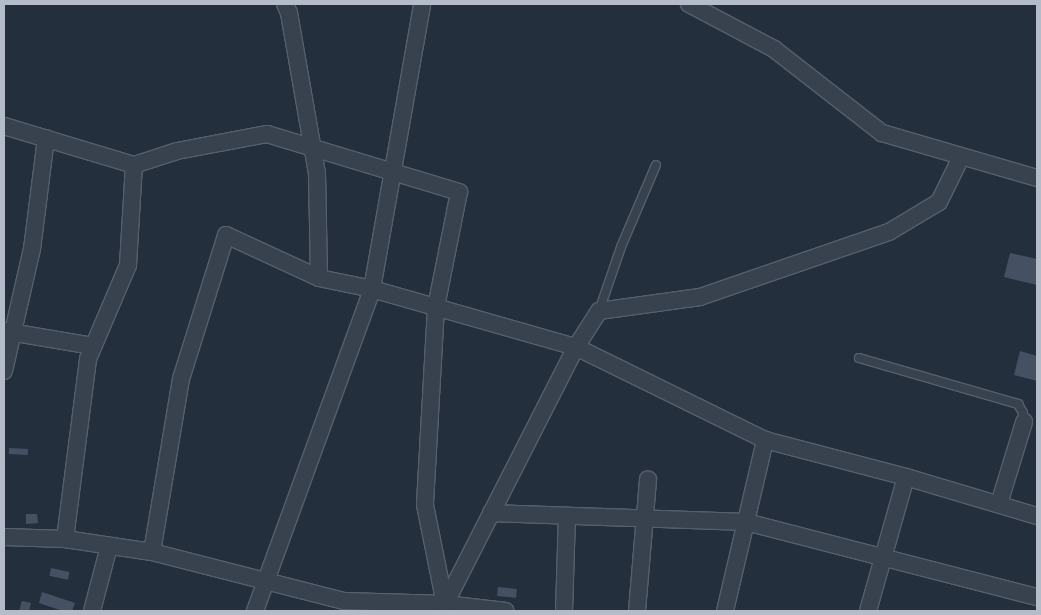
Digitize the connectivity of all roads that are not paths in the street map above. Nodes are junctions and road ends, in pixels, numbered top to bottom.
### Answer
1 (285, 4) edge
2 (422, 4) edge
3 (689, 4) edge
4 (4, 126) edge
5 (46, 138) junction
6 (313, 148) junction
7 (961, 157) junction
8 (134, 165) junction
9 (656, 165) dead end
10 (394, 172) junction
11 (1037, 178) edge
12 (319, 278) junction
13 (372, 289) junction
14 (436, 307) junction
15 (599, 311) junction
16 (8, 332) edge
17 (94, 346) junction
18 (576, 347) junction
19 (858, 358) dead end
20 (4, 371) edge
21 (1024, 422) joint
22 (765, 440) junction
23 (906, 477) junction
24 (648, 480) dead end
25 (999, 504) junction
26 (491, 513) junction
27 (566, 516) junction
28 (1037, 516) edge
29 (645, 518) junction
30 (746, 522) junction
31 (4, 537) edge
32 (65, 538) junction
33 (108, 546) junction
34 (152, 552) junction
35 (883, 558) junction
36 (266, 583) junction
37 (1037, 597) edge
38 (343, 606) edge
39 (446, 608) edge
40 (92, 611) edge
41 (255, 611) edge
42 (506, 611) edge
43 (564, 611) edge
44 (637, 611) edge
45 (725, 611) edge
46 (868, 611) edge

1 - 6 street
2 - 10 street
3 - 7 street
4 - 5 street
5 - 8 street
5 - 16 street
6 - 8 street
6 - 10 street
6 - 12 street
7 - 11 street
7 - 15 street
8 - 17 street
9 - 15 lane
10 - 13 street
10 - 14 street
12 - 13 street
12 - 34 street
13 - 14 street
13 - 36 street
14 - 18 street
14 - 39 street
15 - 18 street
16 - 17 street
16 - 20 street
17 - 32 street
18 - 22 street
18 - 26 street
19 - 21 lane
21 - 25 street
22 - 23 street
22 - 30 street
23 - 25 street
23 - 35 street
24 - 29 street
25 - 28 street
26 - 27 street
26 - 39 street
27 - 29 street
27 - 43 street
29 - 30 street
29 - 44 street
30 - 35 street
30 - 45 street
31 - 32 street
32 - 33 street
33 - 34 street
33 - 40 street
34 - 36 street
35 - 37 street
35 - 46 street
36 - 38 street
36 - 41 street
38 - 39 street
39 - 42 street

